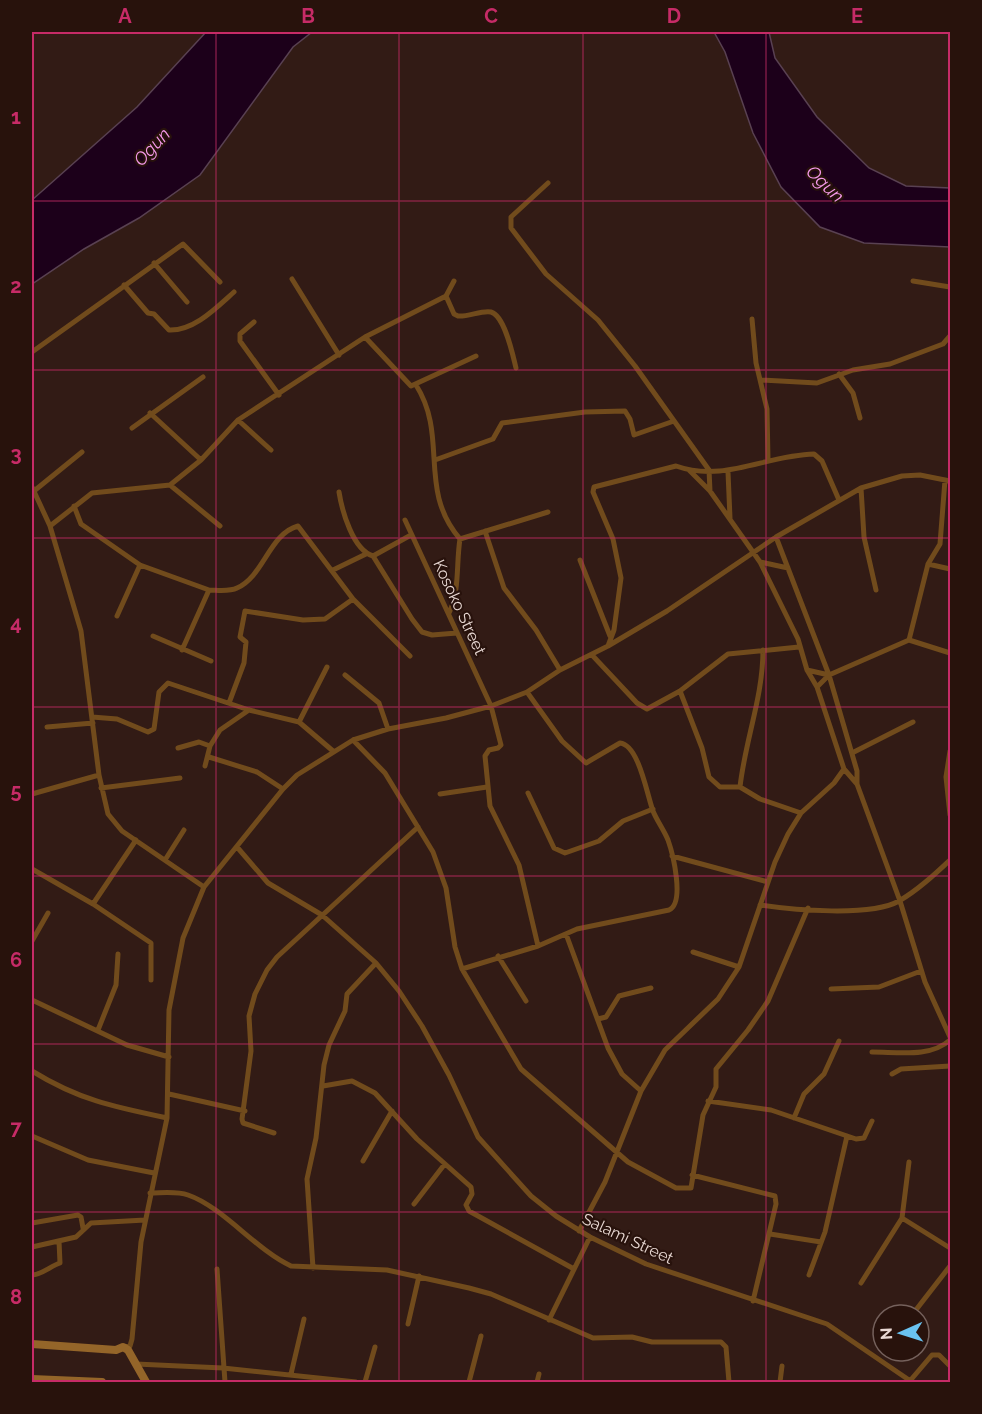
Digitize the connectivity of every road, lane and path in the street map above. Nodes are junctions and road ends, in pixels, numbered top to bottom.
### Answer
1 (548, 183) dead end
2 (154, 263) junction
3 (292, 279) dead end
4 (454, 281) dead end
5 (913, 281) dead end
6 (220, 282) dead end
7 (124, 285) junction
8 (951, 287) edge
9 (234, 292) dead end
10 (446, 296) junction
11 (187, 302) dead end
12 (752, 319) dead end
13 (254, 322) dead end
14 (951, 336) edge
15 (365, 337) junction
16 (32, 352) edge
17 (339, 355) junction
18 (476, 356) dead end
19 (516, 368) dead end
20 (838, 374) junction
21 (203, 377) dead end
22 (760, 380) junction
23 (416, 385) junction
24 (279, 394) junction
25 (150, 412) junction
26 (860, 418) dead end
27 (238, 420) junction
28 (674, 422) junction
29 (132, 428) dead end
30 (271, 450) dead end
31 (82, 452) dead end
32 (201, 460) junction
33 (435, 460) junction
34 (768, 460) junction
35 (689, 470) junction
36 (709, 470) junction
37 (728, 472) junction
38 (948, 480) edge
39 (170, 485) junction
40 (861, 488) junction
41 (33, 489) edge
42 (710, 491) junction
43 (339, 492) dead end
44 (840, 500) junction
45 (74, 506) junction
46 (548, 512) dead end
47 (730, 518) junction
48 (405, 520) dead end
49 (50, 526) junction
50 (220, 526) dead end
51 (485, 531) junction
52 (411, 535) junction
53 (776, 537) junction
54 (460, 538) junction
55 (752, 553) junction
56 (366, 554) junction
57 (373, 556) junction
58 (580, 560) dead end
59 (760, 562) junction
60 (928, 564) junction
61 (140, 565) junction
62 (789, 568) junction
63 (951, 569) edge
64 (333, 570) junction
65 (209, 590) junction
66 (876, 590) dead end
67 (353, 599) junction
68 (449, 613) junction
69 (117, 616) dead end
70 (457, 633) junction
71 (153, 636) dead end
72 (610, 636) junction
73 (909, 640) junction
74 (609, 646) junction
75 (799, 647) junction
76 (182, 650) junction
77 (763, 650) junction
78 (951, 653) edge
79 (592, 655) junction
80 (410, 656) dead end
81 (211, 661) dead end
82 (327, 667) dead end
83 (560, 670) junction
84 (807, 670) junction
85 (345, 675) dead end
86 (829, 675) junction
87 (817, 687) junction
88 (527, 692) junction
89 (680, 692) junction
90 (229, 703) junction
91 (491, 706) junction
92 (249, 710) junction
93 (93, 720) junction
94 (299, 722) junction
95 (913, 722) dead end
96 (47, 727) dead end
97 (388, 729) junction
98 (353, 740) junction
99 (210, 746) junction
100 (178, 748) dead end
101 (333, 751) junction
102 (951, 751) edge
103 (852, 753) junction
104 (209, 757) junction
105 (205, 766) dead end
106 (844, 770) junction
107 (99, 775) junction
108 (180, 778) dead end
109 (948, 778) edge
110 (857, 784) junction
111 (487, 787) junction
112 (740, 787) junction
113 (101, 788) junction
114 (283, 789) junction
115 (528, 793) dead end
116 (32, 794) edge
117 (440, 794) dead end
118 (652, 809) junction
119 (801, 813) junction
120 (951, 815) edge
121 (418, 827) junction
122 (184, 830) dead end
123 (136, 840) junction
124 (237, 846) junction
125 (672, 856) junction
126 (165, 860) junction
127 (951, 860) edge
128 (32, 869) edge
129 (768, 882) junction
130 (204, 887) junction
131 (900, 901) junction
132 (93, 904) junction
133 (760, 905) junction
134 (808, 908) junction
135 (48, 914) dead end
136 (322, 915) junction
137 (566, 934) junction
138 (32, 941) edge
139 (538, 946) junction
140 (693, 952) dead end
141 (118, 954) dead end
142 (498, 956) junction
143 (375, 963) junction
144 (739, 967) junction
145 (462, 969) junction
146 (921, 971) junction
147 (151, 980) dead end
148 (651, 988) dead end
149 (831, 989) dead end
150 (32, 1000) edge
151 (526, 1001) dead end
152 (598, 1019) junction
153 (98, 1030) junction
154 (951, 1039) edge
155 (839, 1041) dead end
156 (872, 1052) dead end
157 (169, 1057) junction
158 (951, 1066) edge
159 (32, 1071) edge
160 (892, 1074) dead end
161 (323, 1086) junction
162 (641, 1091) junction
163 (169, 1094) junction
164 (708, 1101) junction
165 (245, 1111) junction
166 (392, 1111) junction
167 (167, 1118) junction
168 (794, 1118) junction
169 (872, 1121) dead end
170 (274, 1133) dead end
171 (32, 1136) edge
172 (847, 1136) junction
173 (616, 1150) junction
174 (363, 1161) dead end
175 (909, 1162) dead end
176 (444, 1165) junction
177 (153, 1173) junction
178 (692, 1175) junction
179 (150, 1193) junction
180 (414, 1204) dead end
181 (902, 1218) junction
182 (145, 1220) junction
183 (32, 1223) edge
184 (83, 1228) junction
185 (579, 1231) junction
186 (770, 1234) junction
187 (590, 1237) junction
188 (59, 1241) junction
189 (821, 1242) junction
190 (32, 1246) edge
191 (951, 1248) edge
192 (951, 1266) edge
193 (217, 1269) dead end
194 (313, 1269) junction
195 (574, 1269) junction
196 (32, 1275) edge
197 (809, 1275) dead end
198 (419, 1276) junction
199 (861, 1283) dead end
200 (753, 1301) junction
201 (922, 1303) edge
202 (304, 1319) dead end
203 (549, 1320) junction
204 (408, 1324) dead end
205 (481, 1336) dead end
206 (32, 1344) edge
207 (123, 1347) junction
208 (375, 1347) dead end
209 (871, 1353) edge
210 (886, 1363) edge
211 (134, 1364) junction
212 (782, 1365) dead end
213 (951, 1366) edge
214 (223, 1368) junction
215 (291, 1374) junction
216 (539, 1374) dead end
217 (32, 1379) edge
218 (909, 1381) edge
219 (102, 1383) edge
220 (146, 1383) edge
221 (225, 1383) edge
222 (356, 1383) edge
223 (365, 1383) edge
224 (469, 1383) edge
225 (537, 1383) edge
226 (729, 1383) edge
227 (780, 1383) edge

1 - 28 street
2 - 6 street
2 - 7 street
2 - 11 street
3 - 17 street
4 - 10 street
5 - 8 street
7 - 9 street
7 - 16 street
10 - 15 street
10 - 19 street
12 - 22 street
13 - 24 street
14 - 20 street
15 - 17 street
15 - 23 street
17 - 24 street
18 - 23 street
20 - 22 street
20 - 26 street
21 - 25 street
22 - 34 street
23 - 33 street
24 - 27 street
25 - 29 street
25 - 32 street
27 - 30 street
27 - 32 street
28 - 33 street
28 - 36 street
31 - 41 street
32 - 39 street
33 - 54 street
34 - 37 street
34 - 44 street
35 - 36 street
35 - 42 street
35 - 72 street
36 - 37 street
36 - 42 street
37 - 47 street
38 - 40 street
38 - 60 street
39 - 45 street
39 - 50 street
40 - 44 street
40 - 66 street
41 - 49 street
42 - 47 street
43 - 56 street
44 - 53 street
45 - 49 street
45 - 61 street
46 - 51 street
47 - 55 street
48 - 52 street, Kosoko Street
49 - 93 street
51 - 54 street
51 - 83 street
52 - 57 street
52 - 68 street, Kosoko Street
53 - 55 street
53 - 62 street
54 - 68 street
55 - 59 street
55 - 74 street
56 - 57 street
56 - 64 street
57 - 70 street
58 - 72 street
59 - 62 street
59 - 75 street
60 - 63 street
60 - 73 street
61 - 65 street
61 - 69 street
62 - 86 street
64 - 65 street
64 - 67 street
65 - 76 street
67 - 80 street
67 - 90 street
68 - 70 street, Kosoko Street
70 - 91 street, Kosoko Street
71 - 76 street
72 - 74 street
73 - 78 street
73 - 86 street
74 - 79 street
75 - 77 street
75 - 84 street
76 - 81 street
77 - 89 street
77 - 112 street
79 - 83 street
79 - 89 street
82 - 94 street
83 - 88 street
84 - 86 street
84 - 87 street
85 - 97 street
86 - 87 street
86 - 103 street
87 - 106 street
88 - 91 street
88 - 118 street
89 - 112 street
90 - 92 street
90 - 93 street
91 - 97 street
91 - 111 street, Kosoko Street
92 - 94 street
92 - 99 street
93 - 96 street
93 - 107 street
94 - 101 street
95 - 103 street
97 - 98 street
98 - 101 street
98 - 121 street
99 - 100 street
99 - 104 street
101 - 114 street
102 - 109 street
103 - 110 street
104 - 105 street
104 - 114 street
106 - 110 street
106 - 119 street
107 - 113 street
107 - 116 street
108 - 113 street
109 - 120 street
110 - 131 street
111 - 117 street
111 - 139 street
112 - 119 street
113 - 123 street
114 - 124 street
115 - 118 street
118 - 125 street
119 - 129 street
121 - 136 street
121 - 145 street
122 - 126 street
123 - 126 street
123 - 132 street
124 - 130 street
124 - 136 street
125 - 129 street
125 - 137 street
126 - 130 street
127 - 131 street
128 - 132 street
129 - 133 street
130 - 157 street
131 - 134 street
131 - 146 street
132 - 147 street
133 - 134 street
133 - 144 street
134 - 164 street
135 - 138 street
136 - 143 street, Salami Street
136 - 165 street
137 - 139 street
137 - 152 street
139 - 142 street
140 - 144 street
141 - 153 street
142 - 145 street
142 - 151 street
143 - 161 street
143 - 185 street, Salami Street
144 - 162 street
145 - 173 street
146 - 149 street
146 - 154 street
148 - 152 street
150 - 153 street
152 - 162 street
153 - 157 street
154 - 156 street
155 - 168 street
157 - 163 street
158 - 160 street
159 - 167 street
161 - 166 street
161 - 194 street
162 - 173 street
163 - 165 street
163 - 167 street
164 - 168 street
164 - 178 street
165 - 170 street
166 - 174 street
166 - 176 street
167 - 177 street
168 - 172 street
169 - 172 street
171 - 177 street
172 - 189 street
173 - 178 street
173 - 185 street
175 - 181 street
176 - 180 street
176 - 195 street
177 - 179 street
178 - 186 street
179 - 182 street
179 - 194 street
181 - 191 street
181 - 199 street
182 - 184 street
182 - 207 street
183 - 184 street
184 - 188 street
185 - 187 street, Salami Street
186 - 189 street
186 - 200 street
187 - 195 street
187 - 200 street, Salami Street
188 - 190 street
188 - 196 street
189 - 197 street
192 - 201 street
193 - 214 street
194 - 198 street
195 - 203 street
198 - 203 street
198 - 204 street
200 - 209 street, Salami Street
202 - 215 street
203 - 226 street
205 - 224 street
206 - 207 main road
207 - 211 main road
208 - 223 street
210 - 218 street, Salami Street
211 - 214 street
211 - 220 main road
212 - 227 street
213 - 218 street
214 - 215 street
214 - 221 street
215 - 222 street
216 - 225 street
217 - 219 main road

